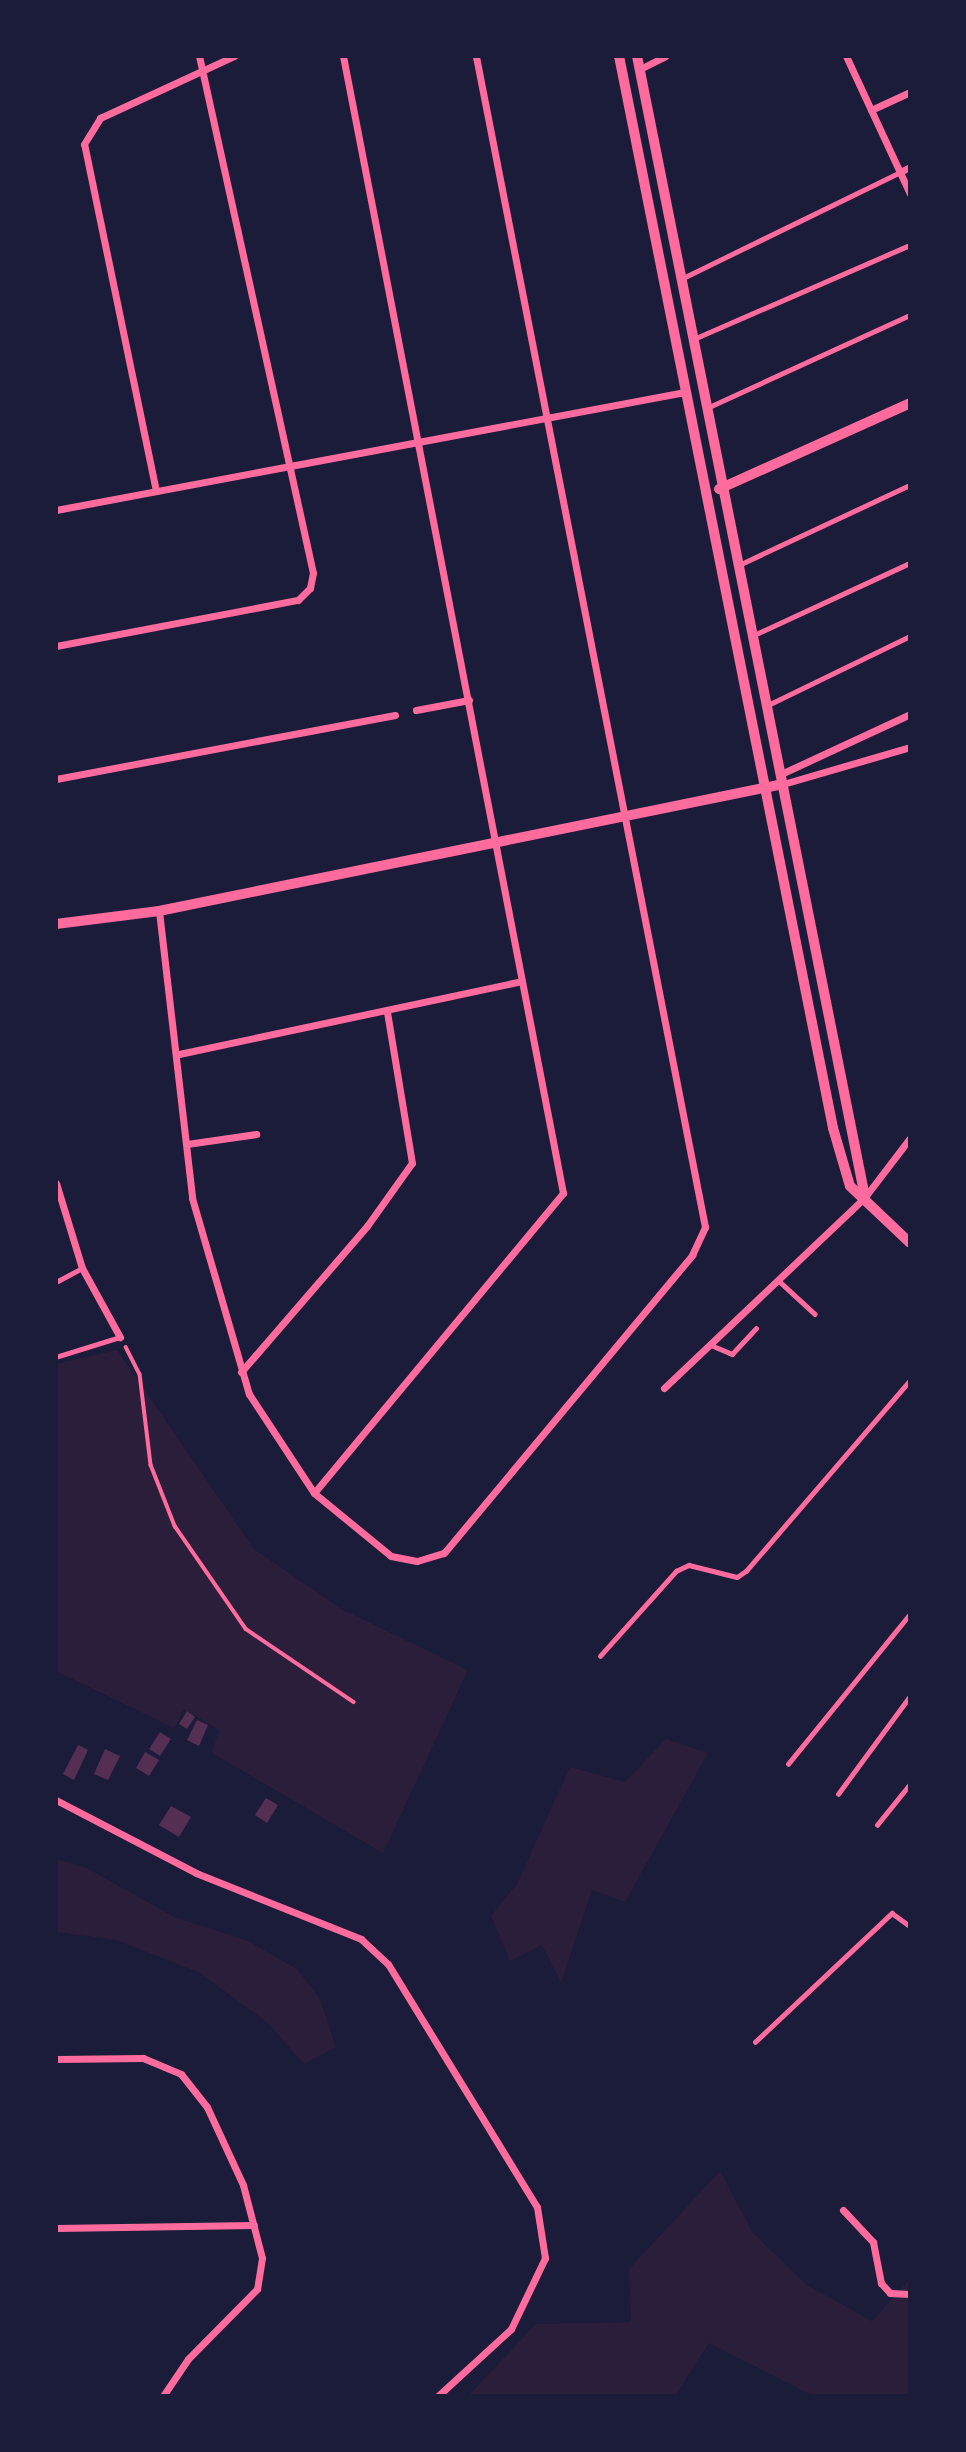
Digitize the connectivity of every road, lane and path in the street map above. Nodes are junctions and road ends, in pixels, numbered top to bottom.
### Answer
1 (199, 56) edge
2 (234, 56) edge
3 (343, 56) edge
4 (476, 56) edge
5 (619, 56) edge
6 (637, 56) edge
7 (665, 56) edge
8 (846, 56) edge
9 (205, 69) junction
10 (640, 69) junction
11 (910, 92) edge
12 (871, 110) junction
13 (910, 167) edge
14 (900, 172) junction
15 (910, 194) edge
16 (910, 245) edge
17 (680, 280) junction
18 (910, 315) edge
19 (692, 340) junction
20 (685, 392) junction
21 (910, 403) edge
22 (705, 409) junction
23 (551, 417) junction
24 (418, 441) junction
25 (288, 464) junction
26 (910, 485) edge
27 (722, 488) junction
28 (156, 491) junction
29 (706, 494) junction
30 (56, 510) edge
31 (910, 563) edge
32 (740, 564) junction
33 (754, 635) junction
34 (910, 636) edge
35 (56, 646) edge
36 (469, 700) junction
37 (767, 706) junction
38 (416, 710) dead end
39 (910, 714) edge
40 (395, 715) dead end
41 (910, 747) edge
42 (56, 779) edge
43 (782, 779) junction
44 (763, 787) junction
45 (629, 816) junction
46 (496, 845) junction
47 (159, 911) junction
48 (56, 924) edge
49 (519, 982) junction
50 (387, 1012) junction
51 (179, 1054) junction
52 (257, 1134) dead end
53 (910, 1138) edge
54 (187, 1144) junction
55 (56, 1183) edge
56 (57, 1193) edge
57 (865, 1197) junction
58 (910, 1244) edge
59 (82, 1268) junction
60 (778, 1280) junction
61 (56, 1282) edge
62 (815, 1314) dead end
63 (756, 1328) dead end
64 (120, 1337) junction
65 (710, 1344) junction
66 (56, 1357) edge
67 (241, 1372) junction
68 (910, 1380) edge
69 (664, 1388) dead end
70 (314, 1493) junction
71 (910, 1614) edge
72 (600, 1656) dead end
73 (910, 1696) edge
74 (354, 1702) dead end
75 (789, 1764) dead end
76 (910, 1784) edge
77 (838, 1794) dead end
78 (56, 1800) edge
79 (877, 1825) dead end
80 (910, 1926) edge
81 (755, 2042) dead end
82 (56, 2059) edge
83 (843, 2210) dead end
84 (254, 2225) junction
85 (56, 2228) edge
86 (910, 2294) edge
87 (163, 2396) edge
88 (438, 2396) edge

1 - 9 street
2 - 9 street
3 - 24 street
4 - 23 street
5 - 20 street
6 - 10 street
7 - 10 street
8 - 12 street
9 - 25 street
9 - 28 street
10 - 17 street
11 - 12 street
12 - 14 street
13 - 14 street
14 - 15 street
14 - 17 lane
16 - 19 lane
17 - 19 street
18 - 22 lane
19 - 22 street
20 - 23 street
20 - 29 street
21 - 27 street
22 - 27 street
23 - 24 street
23 - 45 street
24 - 25 street
24 - 36 street
25 - 28 street
25 - 35 street
26 - 32 lane
27 - 29 street
27 - 32 street
28 - 30 street
29 - 44 street
31 - 33 lane
32 - 33 street
33 - 37 street
34 - 37 lane
36 - 38 street
36 - 46 street
37 - 43 street
39 - 43 street
40 - 42 street
41 - 43 street
43 - 44 street
43 - 57 street
44 - 45 street
44 - 57 street
45 - 46 street
45 - 70 street
46 - 47 street
46 - 49 street
47 - 48 street
47 - 51 street
49 - 50 street
49 - 70 street
50 - 51 street
50 - 67 street
51 - 54 street
52 - 54 street
53 - 57 street
54 - 67 street
55 - 56 street
56 - 59 street
57 - 58 street
57 - 60 street
59 - 61 lane
59 - 64 street
60 - 62 lane
60 - 65 street
63 - 65 lane
64 - 66 lane
64 - 74 path
65 - 69 street
67 - 70 street
68 - 72 lane
71 - 75 lane
73 - 77 lane
76 - 79 lane
78 - 88 street
80 - 81 lane
82 - 84 street
83 - 86 street
84 - 85 street
84 - 87 street

